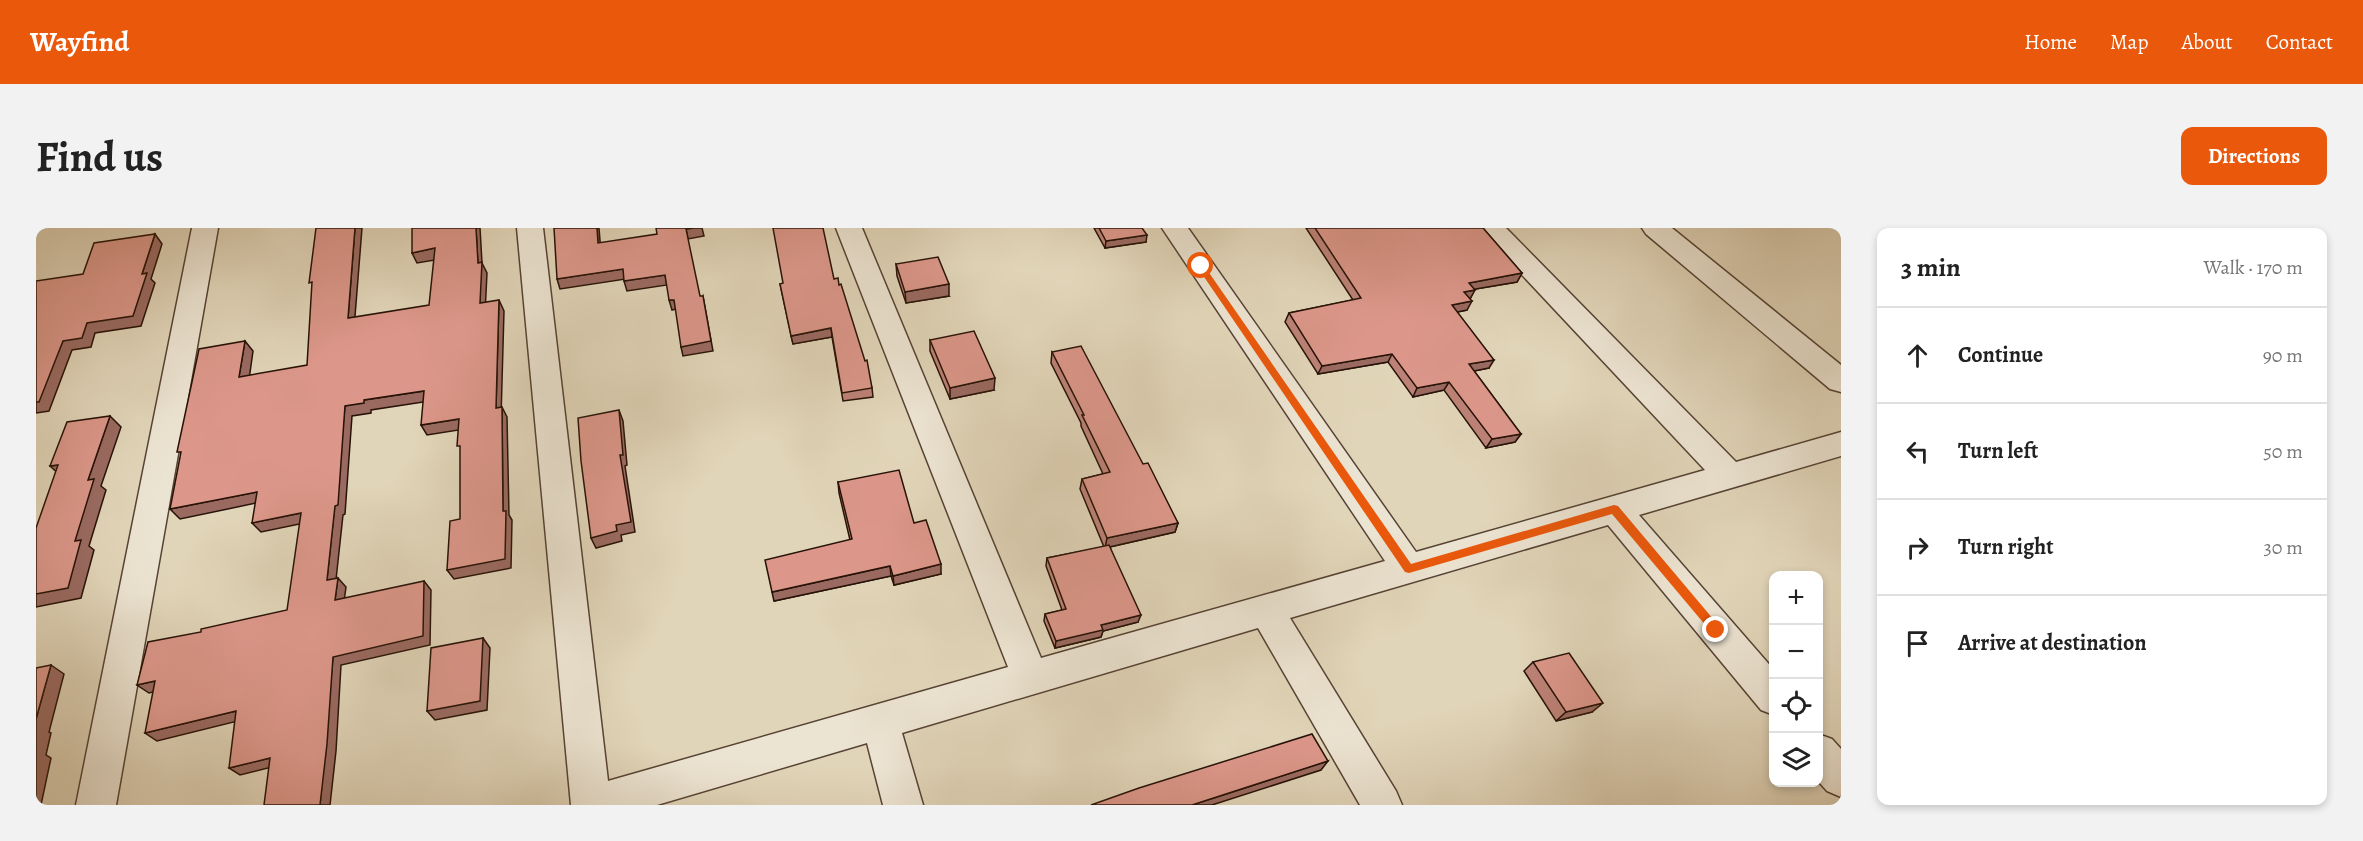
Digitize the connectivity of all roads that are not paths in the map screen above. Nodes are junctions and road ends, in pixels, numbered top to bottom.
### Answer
1 (205, 228) edge
2 (530, 228) edge
3 (849, 228) edge
4 (1175, 228) edge
5 (1491, 228) edge
6 (1655, 228) edge
7 (1841, 381) edge
8 (1841, 444) edge
9 (1730, 476) junction
10 (1614, 509) junction
11 (1409, 569) junction
12 (1266, 610) junction
13 (1031, 678) junction
14 (1769, 693) edge
15 (880, 722) junction
16 (1823, 758) edge
17 (1841, 778) edge
18 (96, 805) edge
19 (591, 805) edge
20 (903, 805) edge
21 (1382, 805) edge

1 - 18 street
2 - 19 street
3 - 13 street
4 - 11 street
5 - 9 street
6 - 7 street
8 - 9 street
9 - 10 street
10 - 11 street
10 - 14 street
11 - 12 street
12 - 13 street
12 - 21 street
13 - 15 street
15 - 19 street
15 - 20 street
16 - 17 street

